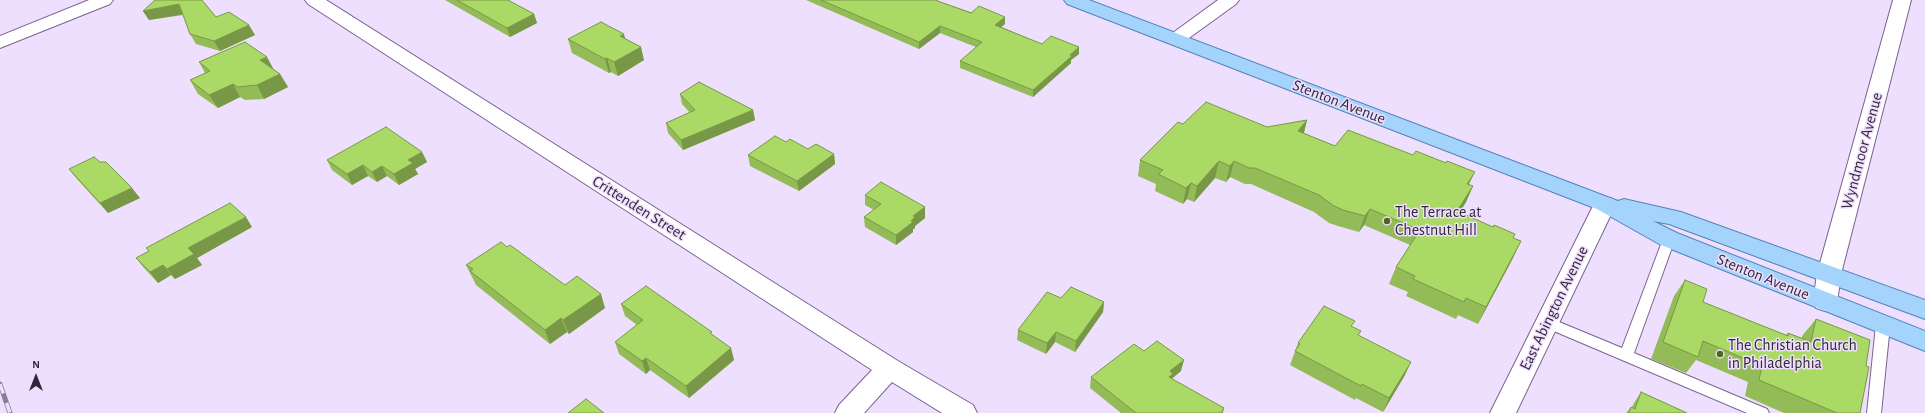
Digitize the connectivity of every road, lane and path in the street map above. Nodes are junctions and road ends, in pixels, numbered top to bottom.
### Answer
1 (104, 0) edge
2 (314, 0) edge
3 (1073, 0) edge
4 (1230, 0) edge
5 (1902, 0) edge
6 (1176, 39) junction
7 (0, 42) edge
8 (1605, 204) junction
9 (1669, 239) junction
10 (1829, 274) junction
11 (1825, 302) junction
12 (1925, 310) edge
13 (1547, 322) junction
14 (1883, 325) junction
15 (1925, 341) edge
16 (1626, 355) junction
17 (888, 368) junction
18 (848, 413) edge
19 (964, 413) edge
20 (1503, 413) edge
21 (1762, 413) edge
22 (1874, 413) edge

1 - 7 street
2 - 17 street, Crittenden Street
3 - 6 main road, Stenton Avenue
4 - 6 street
5 - 10 street, Wyndmoor Avenue
6 - 8 main road, Stenton Avenue
8 - 9 main road, Stenton Avenue
8 - 10 main road, Stenton Avenue
8 - 13 street, East Abington Avenue
9 - 11 main road, Stenton Avenue
9 - 16 lane
10 - 11 street, Wyndmoor Avenue
10 - 12 main road, Stenton Avenue
11 - 14 main road, Stenton Avenue
13 - 16 lane
13 - 20 street, East Abington Avenue
14 - 15 main road, Stenton Avenue
14 - 22 lane
16 - 21 lane
17 - 18 street
17 - 19 street, Crittenden Street

